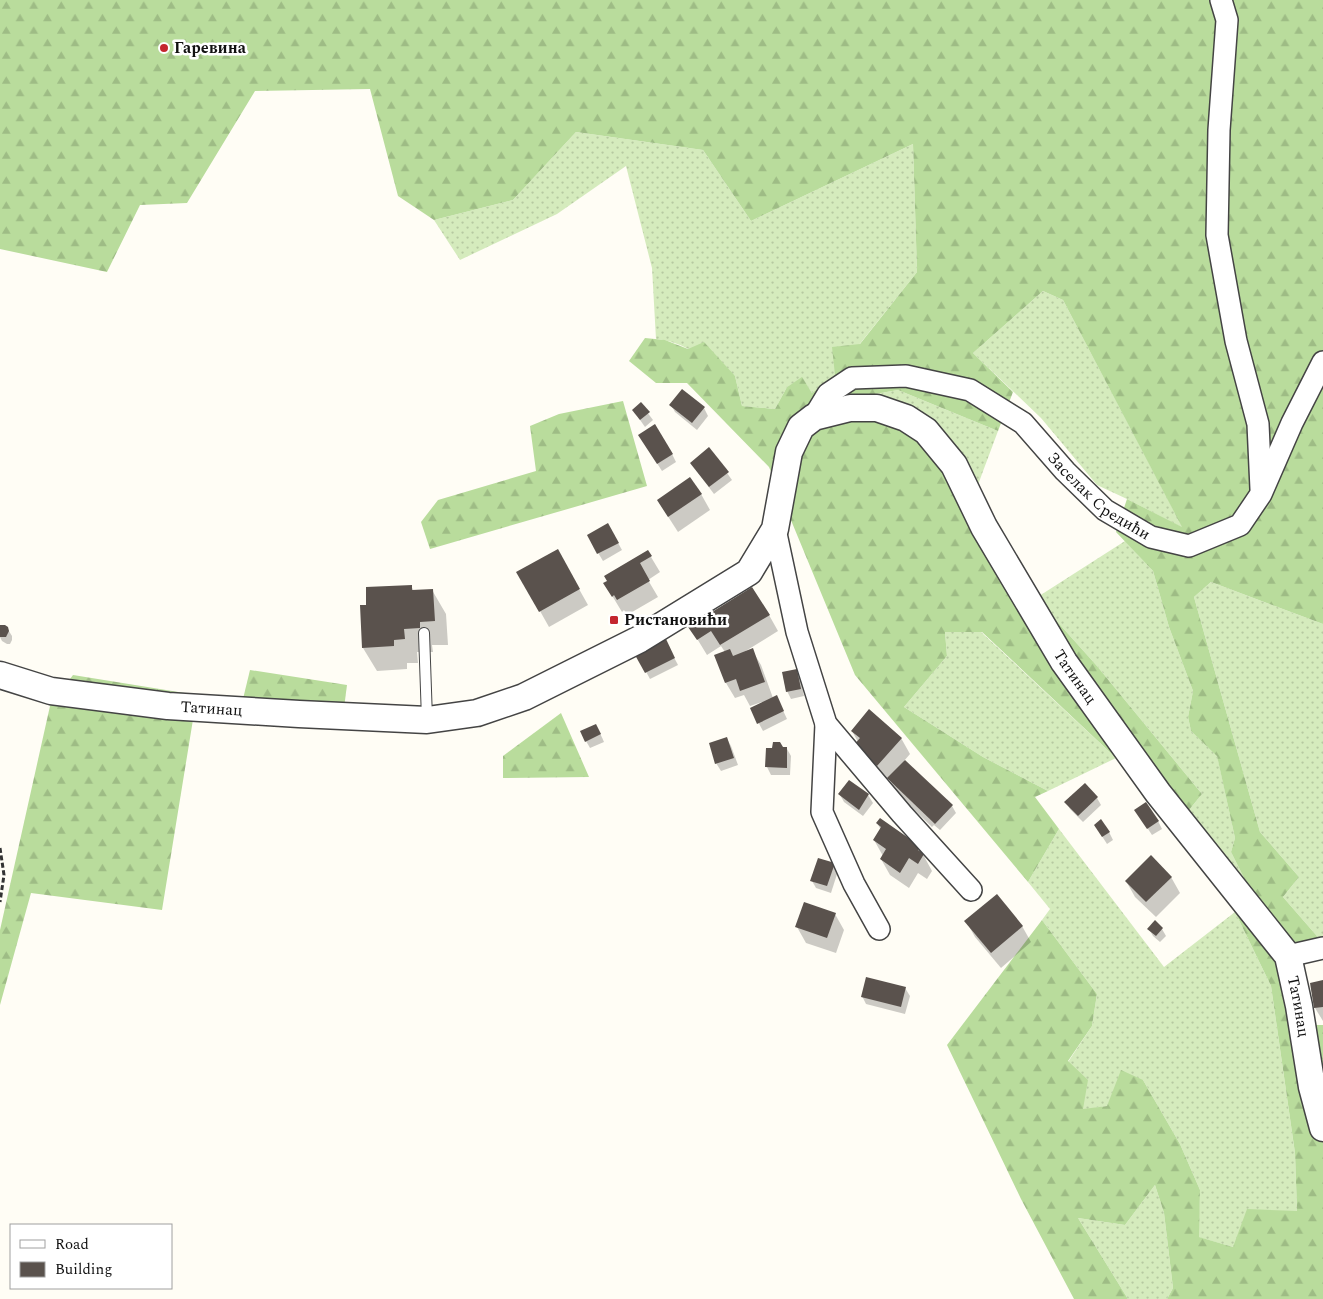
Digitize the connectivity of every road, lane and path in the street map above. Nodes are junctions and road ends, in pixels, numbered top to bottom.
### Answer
1 (1221, 0) edge
2 (1323, 362) edge
3 (814, 417) junction
4 (1261, 494) junction
5 (775, 529) junction
6 (424, 633) dead end
7 (0, 674) edge
8 (427, 720) junction
9 (826, 724) junction
10 (0, 848) edge
11 (971, 890) dead end
12 (0, 902) edge
13 (879, 929) dead end
14 (1323, 948) edge
15 (1288, 956) junction
16 (1323, 1128) edge

1 - 4 street
2 - 4 street, Заселак Средићи
3 - 4 street, Заселак Средићи
3 - 5 street, Татинац
3 - 15 street, Татинац
5 - 8 street, Татинац
5 - 9 street, Татинац
6 - 8 lane
7 - 8 street, Татинац
9 - 11 street, Татинац
9 - 13 street, Татинац
10 - 12 path
14 - 15 street
15 - 16 street, Татинац

